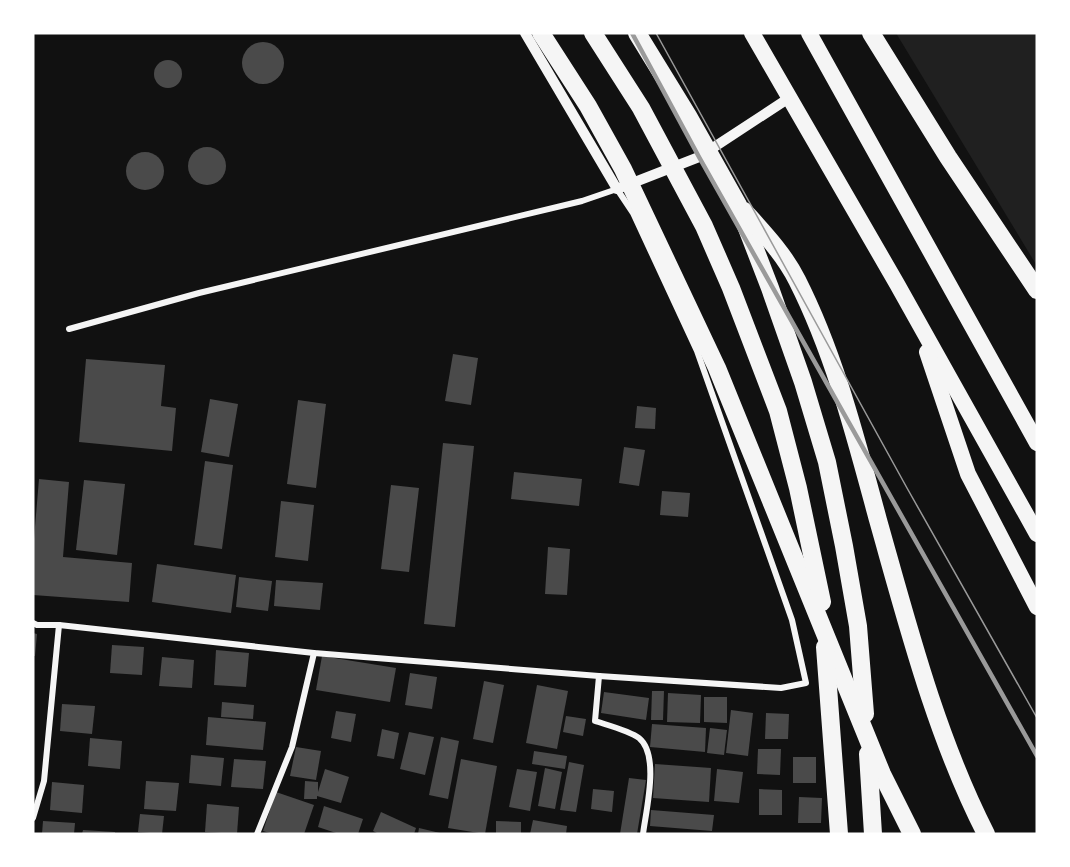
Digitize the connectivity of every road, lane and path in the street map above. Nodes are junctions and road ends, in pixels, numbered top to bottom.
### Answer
1 (525, 33) edge
2 (541, 33) edge
3 (593, 33) edge
4 (637, 33) edge
5 (752, 33) edge
6 (809, 33) edge
7 (871, 33) edge
8 (789, 98) junction
9 (617, 189) junction
10 (738, 205) junction
11 (1037, 290) edge
12 (914, 314) junction
13 (69, 329) dead end
14 (1037, 442) edge
15 (1037, 534) edge
16 (1037, 607) edge
17 (33, 623) edge
18 (59, 625) junction
19 (314, 652) junction
20 (598, 676) junction
21 (33, 818) edge
22 (256, 834) edge
23 (643, 834) edge
24 (839, 834) edge
25 (873, 834) edge
26 (912, 834) edge
27 (986, 834) edge

1 - 9 street
2 - 26 highway
3 - 24 highway
4 - 10 highway
5 - 8 highway
6 - 14 highway
7 - 11 highway
8 - 9 street
8 - 12 highway
9 - 13 street
9 - 20 street
10 - 25 highway
10 - 27 highway
12 - 15 highway
12 - 16 highway
17 - 18 street
18 - 19 street
18 - 21 street
19 - 20 street
19 - 22 street
20 - 23 street

